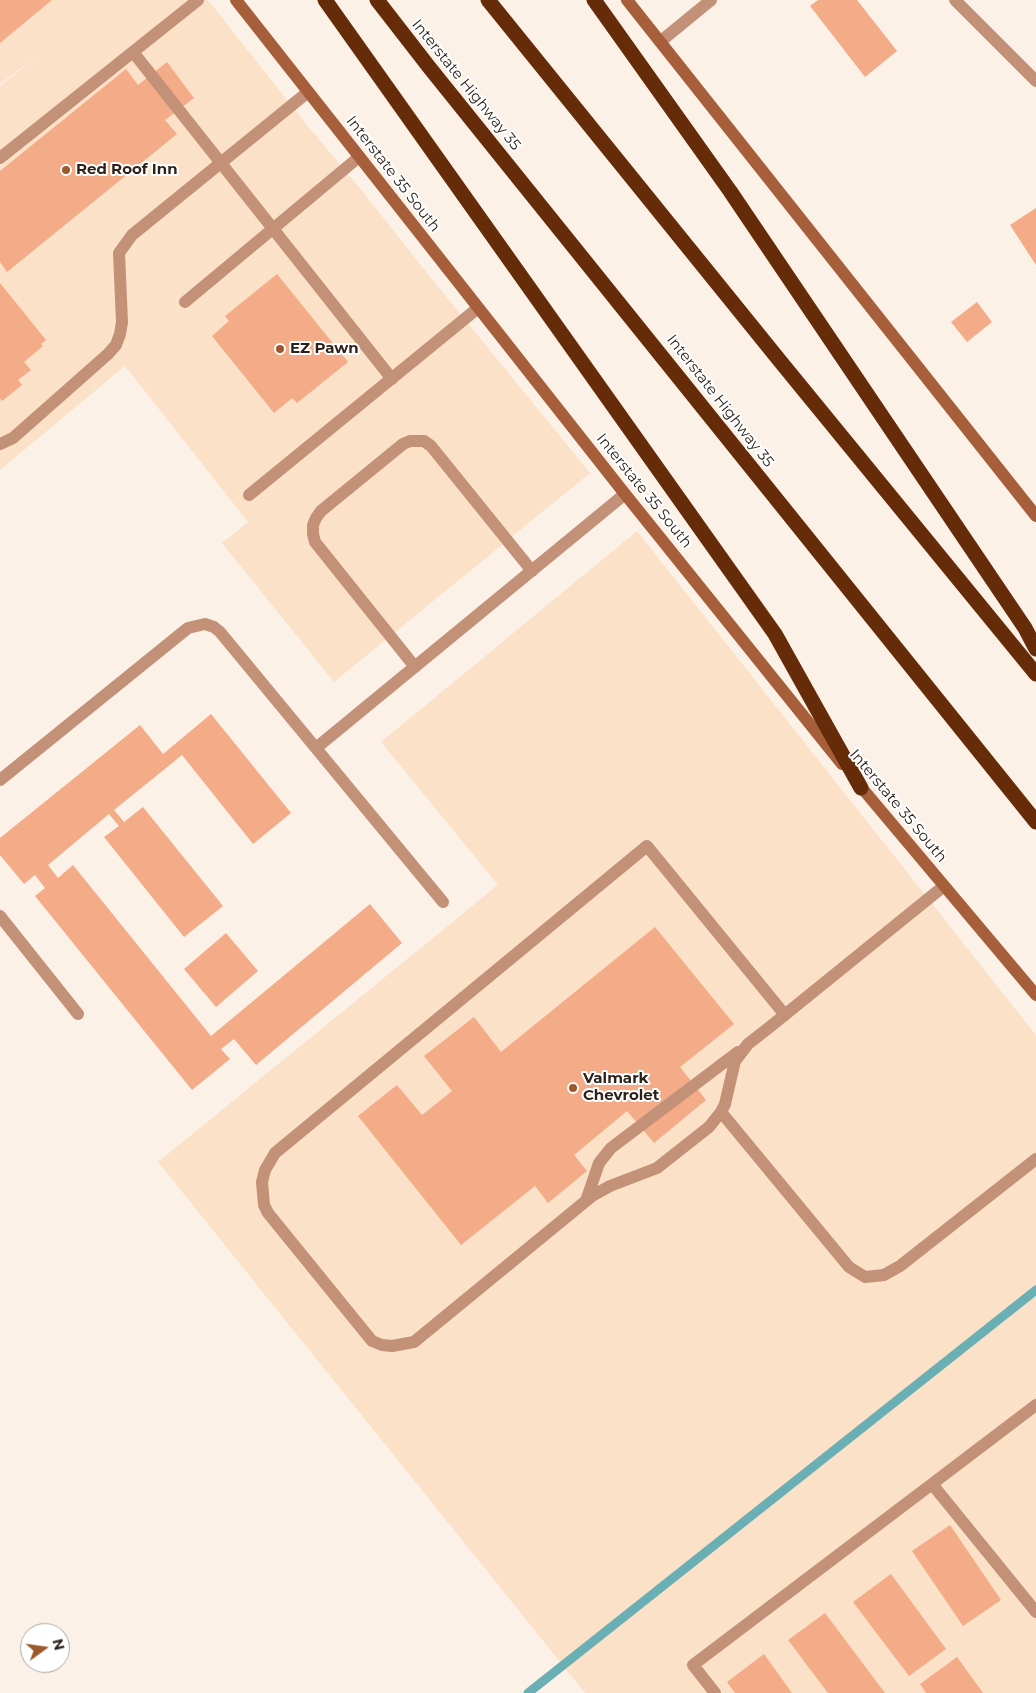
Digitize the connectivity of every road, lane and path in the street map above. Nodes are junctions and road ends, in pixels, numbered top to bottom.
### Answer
1 (198, 0) edge
2 (236, 0) edge
3 (325, 0) edge
4 (377, 0) edge
5 (488, 0) edge
6 (594, 0) edge
7 (627, 0) edge
8 (711, 0) edge
9 (955, 0) edge
10 (661, 41) junction
11 (133, 52) junction
12 (1036, 81) edge
13 (308, 92) junction
14 (359, 157) junction
15 (0, 158) edge
16 (221, 163) junction
17 (273, 229) junction
18 (185, 302) dead end
19 (478, 308) junction
20 (392, 379) junction
21 (0, 444) edge
22 (625, 494) junction
23 (249, 495) dead end
24 (1036, 516) edge
25 (532, 571) junction
26 (1036, 649) edge
27 (415, 667) junction
28 (1036, 674) edge
29 (316, 748) junction
30 (0, 780) edge
31 (861, 788) junction
32 (1036, 822) edge
33 (944, 886) junction
34 (443, 902) dead end
35 (0, 916) edge
36 (1036, 996) edge
37 (78, 1014) dead end
38 (785, 1015) junction
39 (748, 1044) junction
40 (721, 1112) junction
41 (1036, 1159) edge
42 (586, 1201) junction
43 (1036, 1405) edge
44 (932, 1484) junction
45 (1036, 1612) edge
46 (715, 1693) edge

1 - 11 street
2 - 13 main road, Interstate 35 South
3 - 31 highway
4 - 32 highway, Interstate Highway 35
5 - 28 highway
6 - 26 highway
7 - 10 main road
8 - 10 street
9 - 12 street
10 - 24 main road
11 - 15 street
11 - 16 street
13 - 14 main road, Interstate 35 South
13 - 16 street
14 - 17 street
14 - 19 main road, Interstate 35 South
16 - 17 street
16 - 21 street
17 - 18 street
17 - 20 street
19 - 20 street
19 - 22 main road, Interstate 35 South
20 - 23 street
22 - 25 street
22 - 31 main road, Interstate 35 South
25 - 27 street
25 - 27 street
27 - 29 street
29 - 30 street
29 - 34 street
31 - 33 main road, Interstate 35 South
33 - 36 main road, Interstate 35 South
33 - 38 street
35 - 37 street
38 - 39 street
38 - 42 street
39 - 40 street
39 - 42 street
40 - 41 street
40 - 42 street
43 - 44 street
44 - 45 street
44 - 46 street

